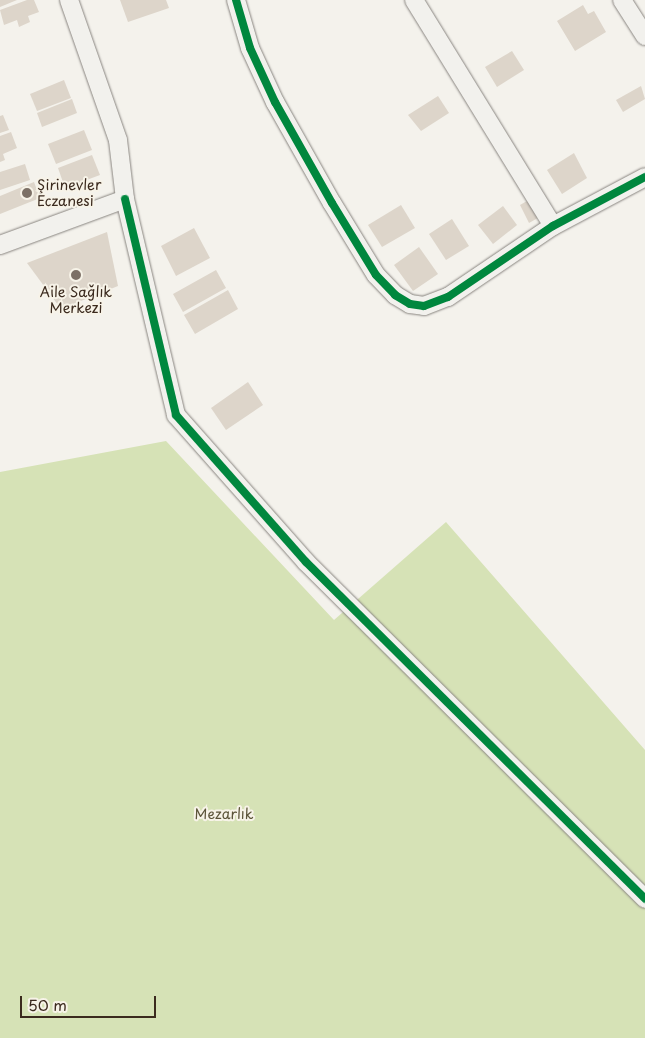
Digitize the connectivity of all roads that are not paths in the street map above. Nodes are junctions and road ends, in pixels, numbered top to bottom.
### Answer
1 (69, 0) edge
2 (236, 0) edge
3 (414, 0) edge
4 (622, 0) edge
5 (645, 36) edge
6 (645, 176) edge
7 (125, 199) junction
8 (553, 226) junction
9 (0, 245) edge
10 (645, 900) edge

1 - 7 street
2 - 8 street
3 - 8 street
4 - 5 street
6 - 8 street
7 - 9 street
7 - 10 street

